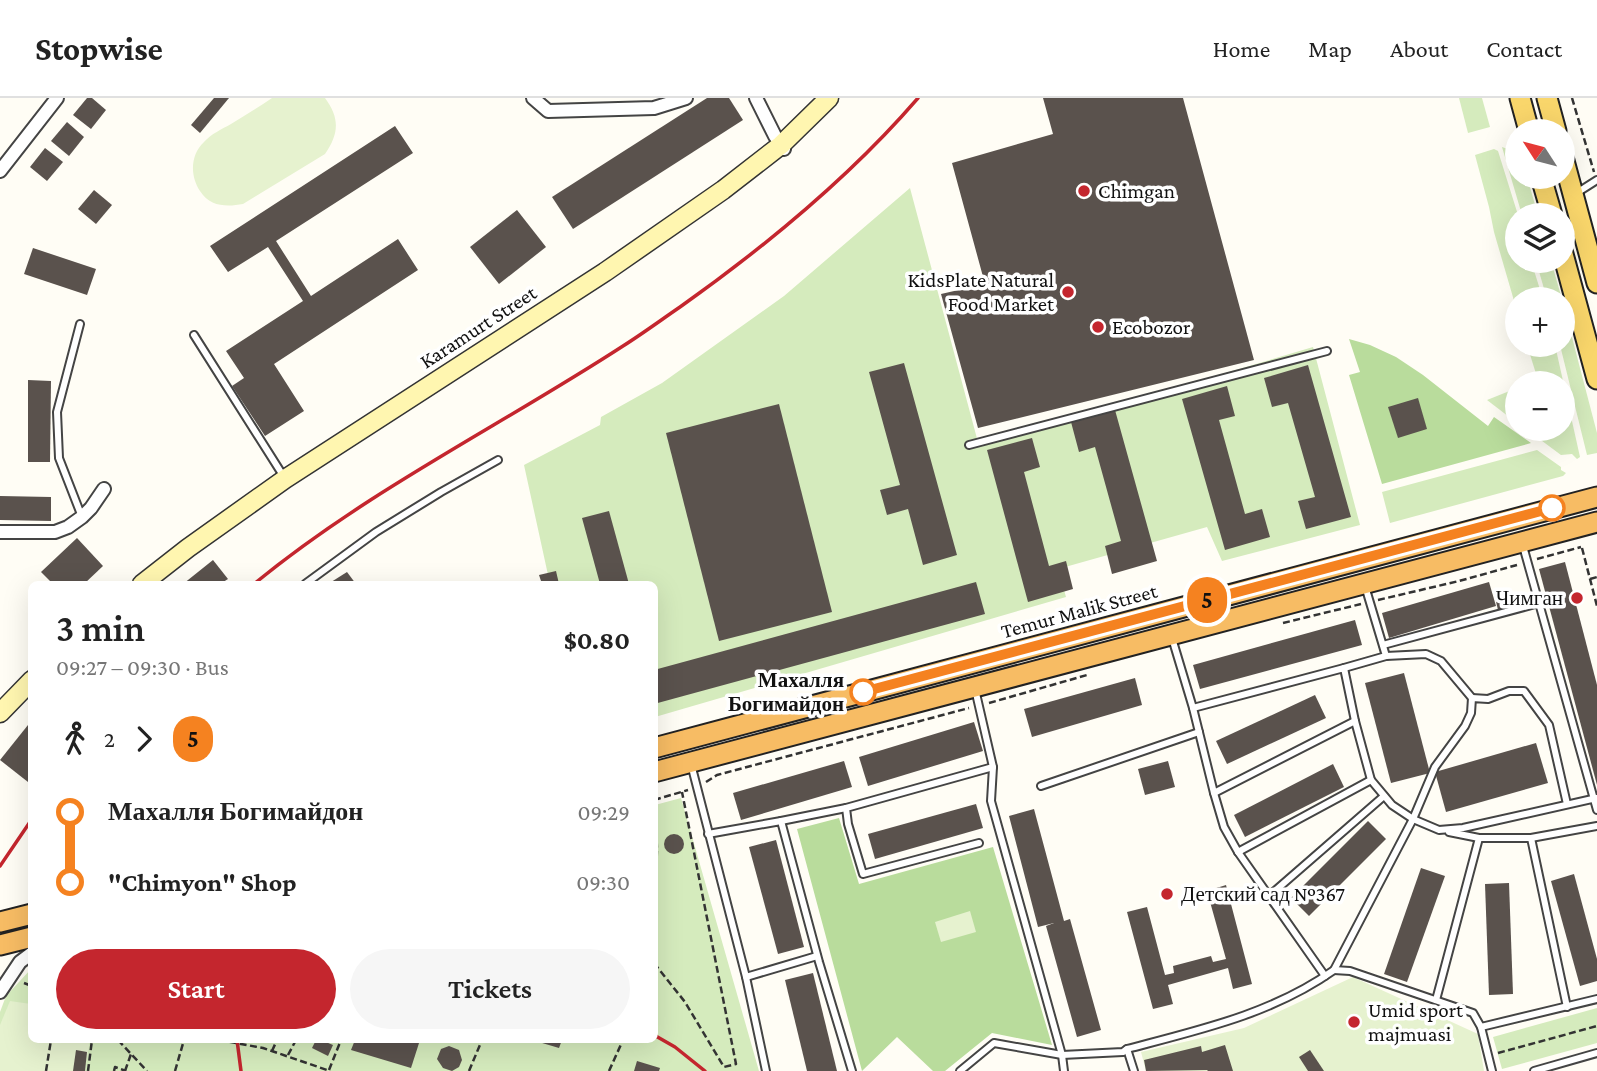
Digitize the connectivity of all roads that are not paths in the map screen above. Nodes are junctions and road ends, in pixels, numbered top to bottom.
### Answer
1 (533, 98) edge
2 (686, 98) edge
3 (756, 98) edge
4 (829, 98) edge
5 (836, 98) edge
6 (1520, 98) edge
7 (1547, 98) edge
8 (52, 101) edge
9 (1526, 119) edge
10 (1553, 119) edge
11 (782, 147) junction
12 (0, 171) edge
13 (1597, 180) edge
14 (1571, 189) edge
15 (1573, 195) junction
16 (1587, 248) junction
17 (1575, 252) edge
18 (1568, 273) edge
19 (1596, 273) edge
20 (80, 324) dead end
21 (194, 335) dead end
22 (1327, 351) dead end
23 (1597, 379) edge
24 (969, 444) dead end
25 (498, 460) dead end
26 (285, 479) junction
27 (104, 489) dead end
28 (1597, 497) edge
29 (82, 517) junction
30 (1597, 522) edge
31 (0, 532) edge
32 (1521, 542) junction
33 (146, 581) edge
34 (163, 581) edge
35 (309, 581) edge
36 (1367, 592) junction
37 (1539, 603) junction
38 (1171, 635) junction
39 (1383, 645) junction
40 (1386, 656) junction
41 (1344, 668) junction
42 (28, 684) edge
43 (881, 687) junction
44 (977, 696) junction
45 (28, 698) edge
46 (1472, 698) junction
47 (1193, 708) junction
48 (885, 711) junction
49 (0, 713) edge
50 (766, 718) junction
51 (1354, 721) junction
52 (0, 727) edge
53 (1199, 732) junction
54 (772, 741) junction
55 (658, 747) edge
56 (691, 762) junction
57 (993, 767) junction
58 (658, 771) edge
59 (1371, 780) junction
60 (1041, 786) dead end
61 (1214, 793) junction
62 (1384, 796) junction
63 (1595, 798) edge
64 (1567, 804) junction
65 (846, 808) junction
66 (1597, 810) edge
67 (1413, 819) junction
68 (781, 821) junction
69 (1597, 826) edge
70 (1439, 830) junction
71 (708, 834) junction
72 (1479, 838) junction
73 (1531, 838) junction
74 (979, 843) dead end
75 (1238, 852) junction
76 (1269, 896) junction
77 (28, 915) edge
78 (0, 922) edge
79 (28, 938) edge
80 (0, 945) edge
81 (28, 956) edge
82 (817, 956) junction
83 (1334, 970) junction
84 (1325, 976) junction
85 (746, 977) junction
86 (0, 992) edge
87 (1597, 999) edge
88 (1436, 1000) junction
89 (1567, 1007) junction
90 (1481, 1027) junction
91 (1127, 1049) junction
92 (1597, 1053) edge
93 (1062, 1055) junction
94 (1560, 1068) edge
95 (766, 1071) edge
96 (852, 1071) edge
97 (960, 1071) edge
98 (1064, 1071) edge
99 (1134, 1071) edge
100 (1492, 1071) edge
101 (1534, 1071) edge

1 - 2 street
3 - 11 street
4 - 11 main road, Karamurt Street
5 - 11 main road, Karamurt Street
6 - 9 main road
7 - 10 main road
8 - 12 street
11 - 26 main road, Karamurt Street
11 - 34 main road, Karamurt Street
13 - 15 lane
14 - 15 main road
15 - 16 main road
16 - 17 main road
16 - 19 main road
18 - 23 main road
20 - 29 lane
21 - 26 lane
22 - 24 lane
25 - 35 lane
26 - 33 main road, Karamurt Street
27 - 29 street
28 - 43 highway, Temur Malik Street
29 - 31 street
30 - 32 highway
32 - 36 highway
32 - 37 lane
36 - 38 highway
36 - 39 lane
37 - 39 lane
37 - 63 lane
38 - 44 highway
38 - 47 lane
39 - 40 lane
40 - 41 lane
40 - 46 lane
41 - 47 lane
41 - 51 lane
42 - 49 main road
43 - 48 highway
43 - 50 highway, Temur Malik Street
44 - 48 highway
44 - 57 lane
45 - 52 main road
46 - 64 lane
46 - 67 lane
47 - 53 lane
48 - 54 highway
50 - 54 highway
50 - 55 highway, Temur Malik Street
51 - 59 lane
51 - 61 lane
53 - 60 lane
53 - 61 lane
54 - 56 highway
56 - 58 highway
56 - 71 lane
57 - 65 lane
57 - 93 lane
59 - 62 lane
59 - 75 lane
61 - 75 lane
62 - 67 lane
62 - 76 lane
63 - 64 lane
63 - 66 lane
64 - 70 lane
65 - 68 lane
65 - 74 lane
67 - 70 lane
67 - 83 lane
68 - 71 lane
68 - 82 lane
69 - 73 lane
70 - 72 lane
71 - 85 lane
72 - 73 lane
72 - 88 lane
73 - 89 lane
75 - 76 lane
76 - 84 lane
77 - 78 highway
79 - 80 highway
81 - 86 street
82 - 85 lane
82 - 96 lane
83 - 84 lane
83 - 88 lane
84 - 91 lane
85 - 95 lane
87 - 89 lane
88 - 90 lane
89 - 90 lane
90 - 100 lane
91 - 93 lane
91 - 99 lane
92 - 94 lane
93 - 97 lane
93 - 98 lane
94 - 101 lane

